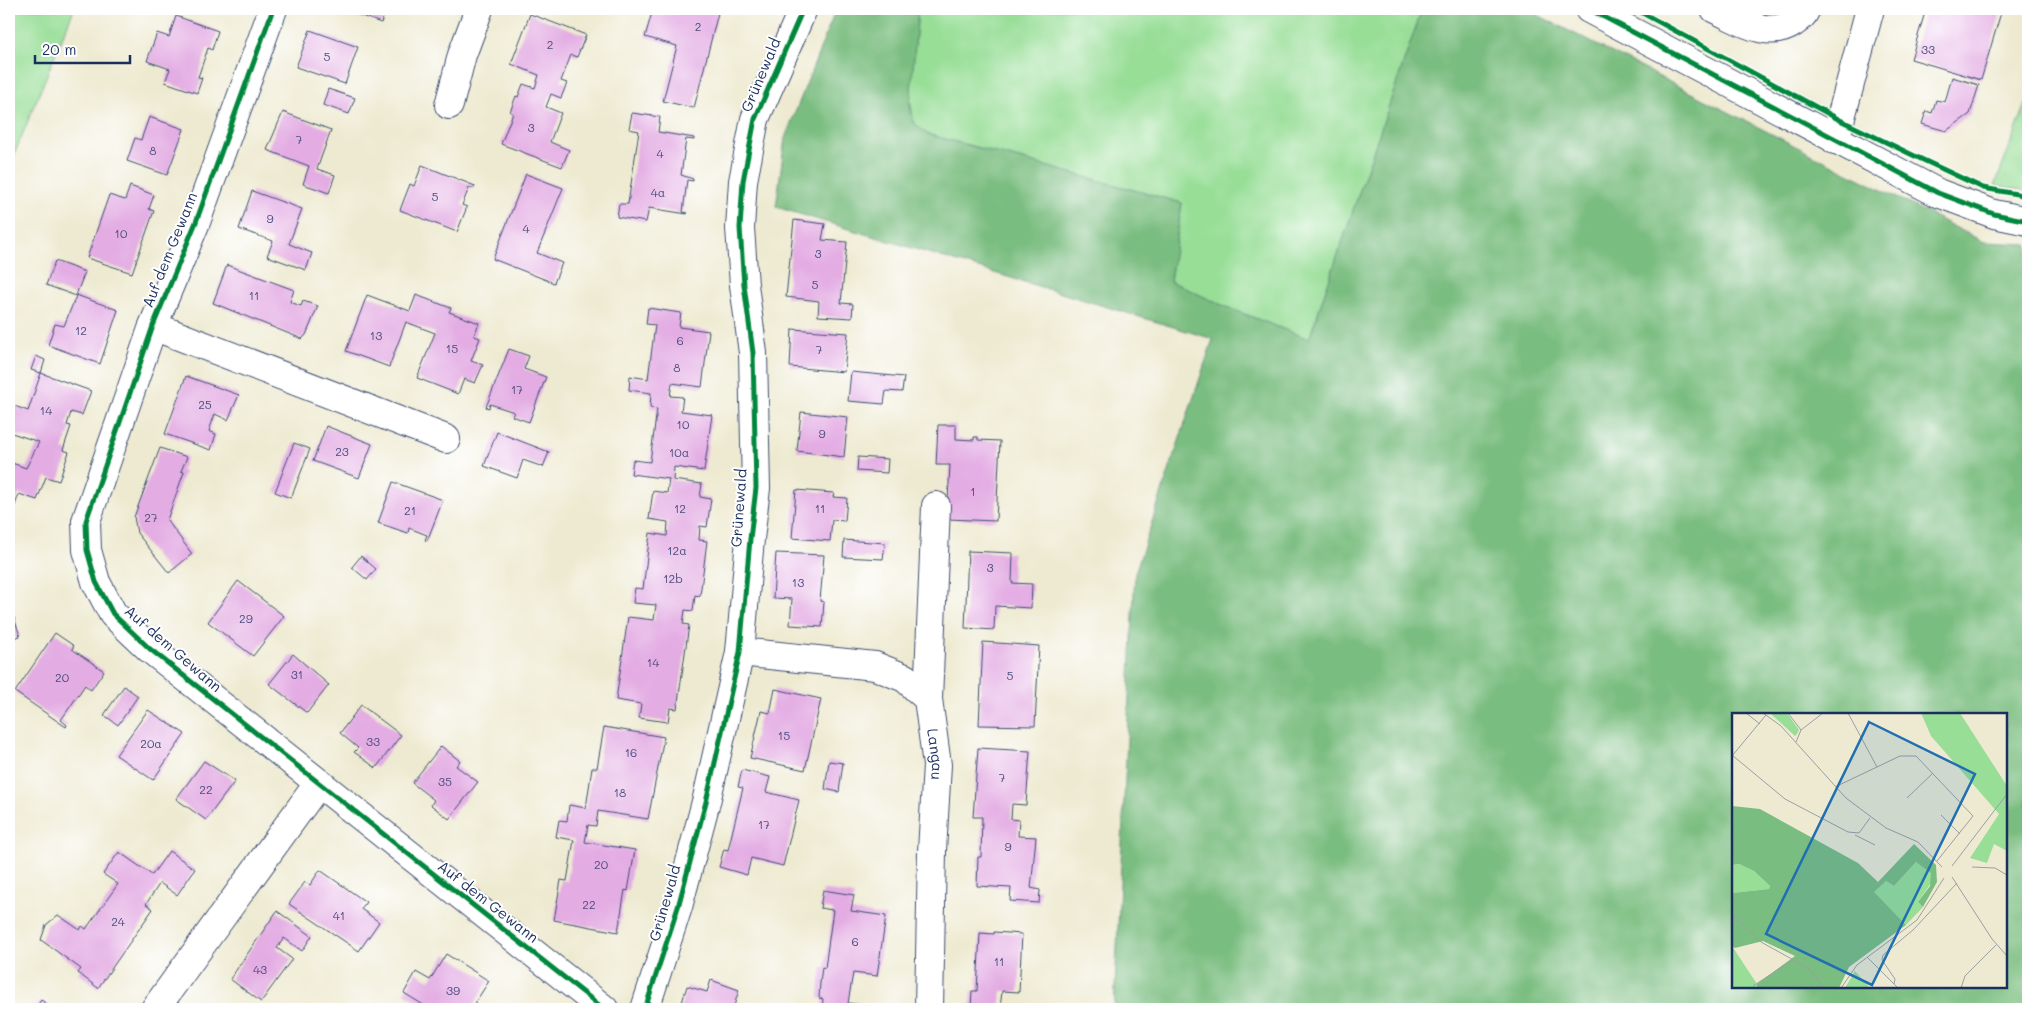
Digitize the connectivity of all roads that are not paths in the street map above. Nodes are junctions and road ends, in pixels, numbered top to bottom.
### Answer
1 (273, 9) edge
2 (479, 9) edge
3 (803, 9) edge
4 (1589, 9) edge
5 (1715, 9) edge
6 (1806, 9) edge
7 (1870, 9) edge
8 (449, 105) dead end
9 (1835, 140) junction
10 (2028, 221) edge
11 (153, 326) junction
12 (446, 439) dead end
13 (936, 506) dead end
14 (740, 652) junction
15 (928, 699) junction
16 (318, 784) junction
17 (155, 1009) edge
18 (604, 1009) edge
19 (645, 1009) edge
20 (929, 1009) edge

1 - 11 street, Auf dem Gewann
2 - 8 street
3 - 14 street, Grünewald
4 - 9 street
5 - 6 street
7 - 9 street
9 - 10 street
11 - 12 street, Auf dem Gewann
11 - 16 street, Auf dem Gewann
13 - 15 street, Langau
14 - 15 street
14 - 19 street, Grünewald
15 - 20 street, Langau
16 - 17 street
16 - 18 street, Auf dem Gewann

